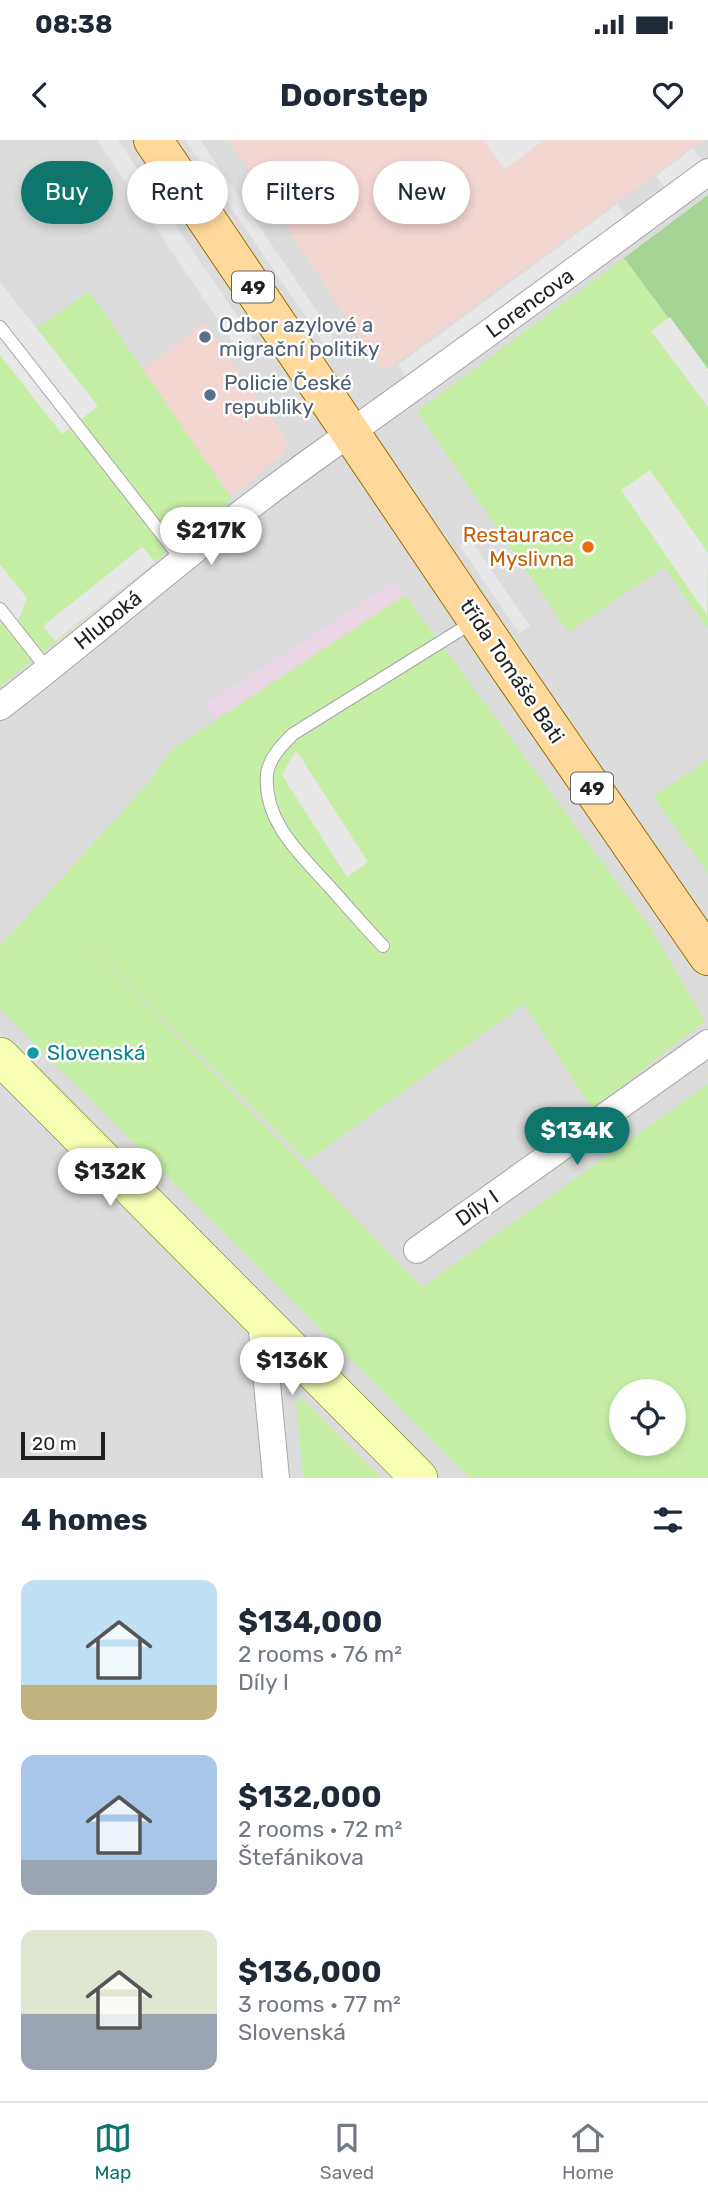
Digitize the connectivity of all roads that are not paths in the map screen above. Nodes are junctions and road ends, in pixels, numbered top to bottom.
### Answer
1 (153, 140) edge
2 (708, 172) edge
3 (0, 327) edge
4 (352, 434) junction
5 (182, 560) junction
6 (0, 609) edge
7 (477, 620) junction
8 (48, 670) junction
9 (0, 707) edge
10 (383, 946) dead end
11 (708, 956) edge
12 (708, 1043) edge
13 (0, 1056) edge
14 (417, 1250) dead end
15 (261, 1320) junction
16 (276, 1478) edge
17 (419, 1478) edge

1 - 4 main road, třída Tomáše Bati / 49
2 - 4 street, Lorencova
3 - 5 lane
4 - 5 street, Hluboká
4 - 7 main road, třída Tomáše Bati / 49
5 - 8 street, Hluboká
6 - 8 lane
7 - 10 lane
7 - 11 main road, třída Tomáše Bati / 49
8 - 9 street, Hluboká
12 - 14 street, Díly I
13 - 15 street
15 - 16 street
15 - 17 street

